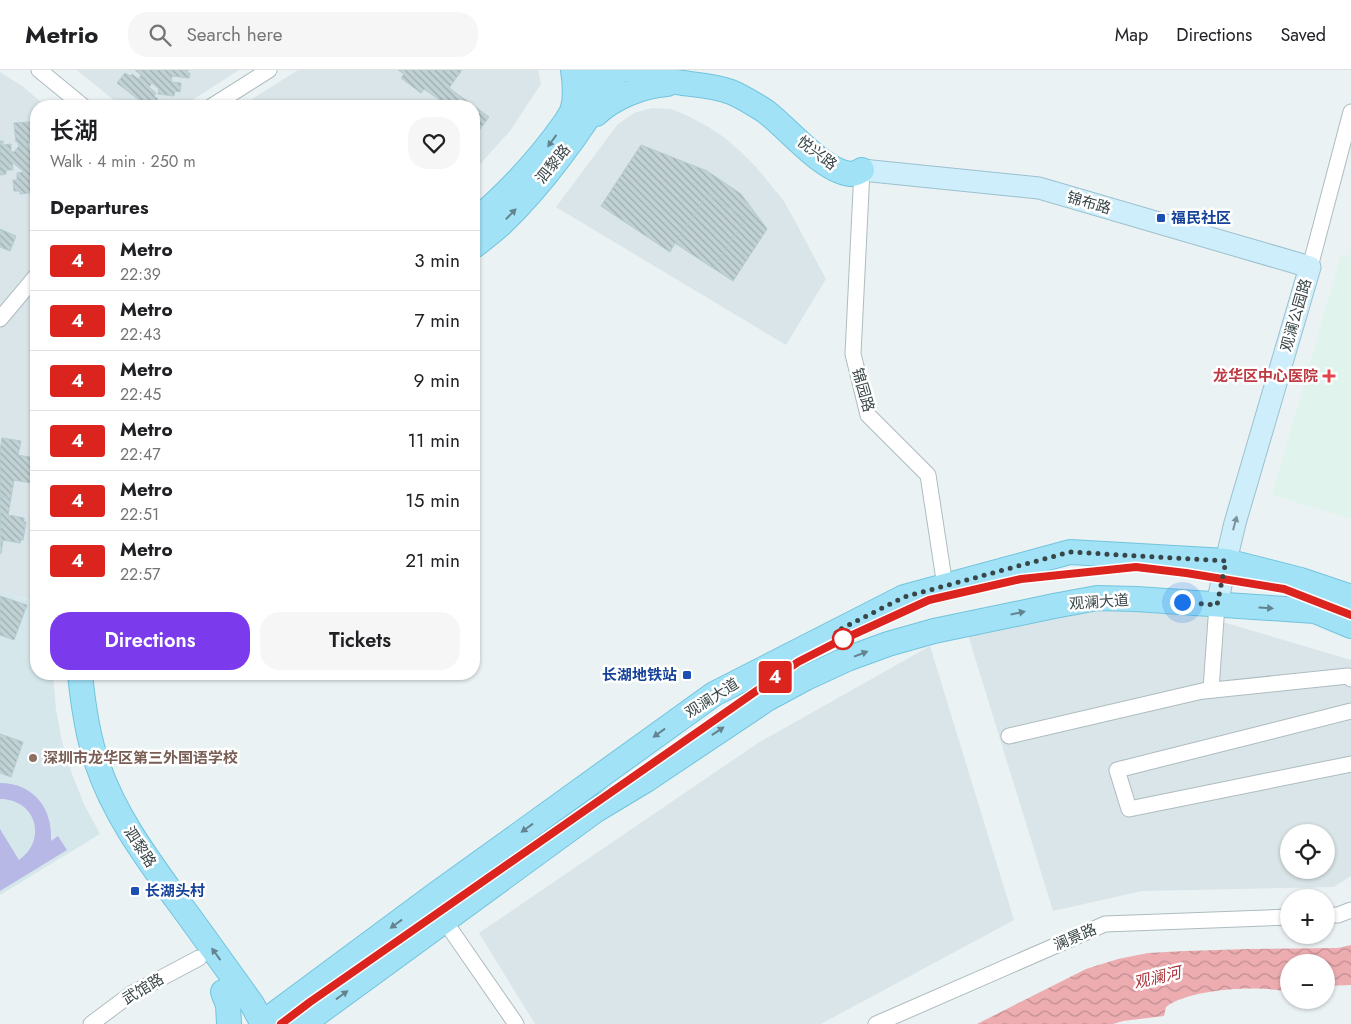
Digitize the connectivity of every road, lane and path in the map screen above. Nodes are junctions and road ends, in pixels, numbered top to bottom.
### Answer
1 (39, 70) edge
2 (269, 70) edge
3 (573, 70) edge
4 (597, 70) edge
5 (618, 70) edge
6 (630, 70) edge
7 (706, 70) edge
8 (682, 82) junction
9 (76, 100) edge
10 (222, 100) edge
11 (1351, 112) edge
12 (578, 117) junction
13 (862, 170) junction
14 (480, 217) edge
15 (480, 241) edge
16 (1310, 267) junction
17 (30, 283) edge
18 (0, 319) edge
19 (1226, 561) junction
20 (945, 586) junction
21 (1351, 597) edge
22 (1217, 605) junction
23 (1351, 626) edge
24 (1351, 679) edge
25 (65, 680) edge
26 (81, 680) edge
27 (1204, 691) junction
28 (1351, 711) edge
29 (1008, 736) dead end
30 (1351, 764) edge
31 (1351, 910) edge
32 (1335, 915) edge
33 (1280, 917) edge
34 (444, 920) junction
35 (199, 958) junction
36 (230, 988) junction
37 (301, 994) junction
38 (311, 1020) edge
39 (91, 1024) edge
40 (229, 1024) edge
41 (258, 1024) edge
42 (516, 1024) edge
43 (876, 1024) edge

1 - 9 street
2 - 10 street
3 - 12 main road
4 - 12 main road, 泗黎路
5 - 12 main road, 泗黎路
6 - 8 main road, 悦兴路
7 - 13 main road, 悦兴路
8 - 12 main road
8 - 13 main road, 悦兴路
11 - 16 street, 观澜公园路
12 -> 14 main road, 泗黎路
15 -> 12 main road, 泗黎路
13 - 16 main road, 锦布路
13 - 20 street, 锦园路
19 -> 16 main road, 观澜公园路
17 - 18 street
19 - 20 main road, 观澜大道
19 - 21 main road, 观澜大道
19 - 22 main road, 观澜公园路
20 -> 37 main road, 观澜大道
22 -> 23 main road, 观澜大道
22 - 27 street
34 -> 22 main road, 观澜大道
24 - 27 street
25 - 35 main road, 泗黎路
36 -> 26 main road, 泗黎路
27 - 29 street
28 - 30 street
31 - 32 street
33 - 43 street, 澜景路
38 -> 34 main road, 观澜大道
34 - 42 street
35 - 36 main road, 泗黎路
35 - 39 street, 武馆路
36 - 37 main road
36 - 40 main road
36 - 41 main road, 泗黎路
37 - 41 main road, 观澜大道

